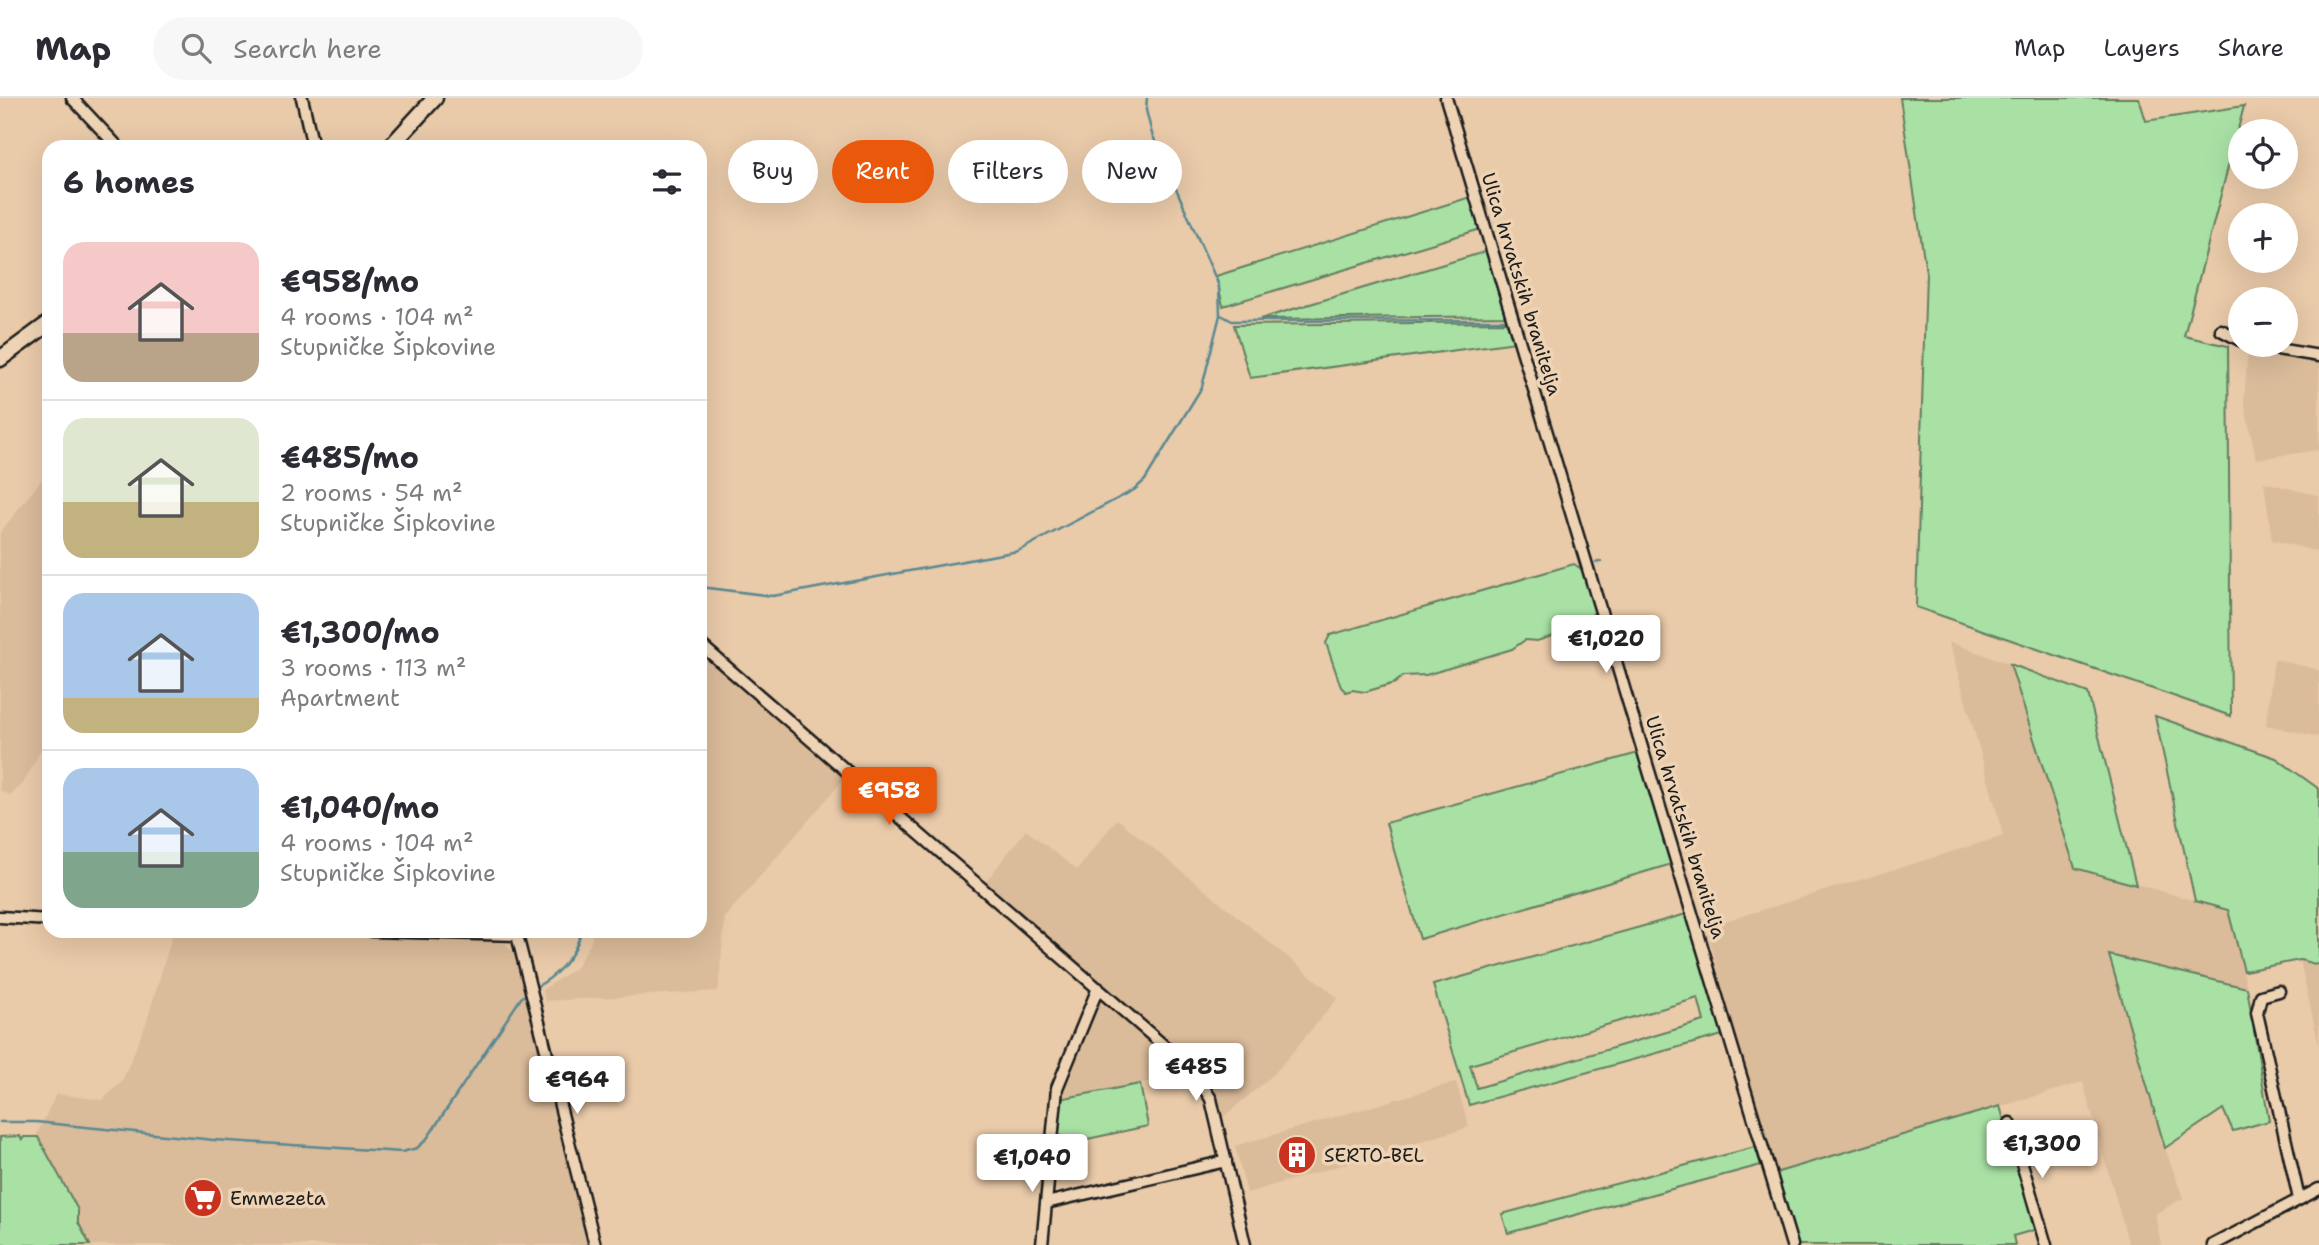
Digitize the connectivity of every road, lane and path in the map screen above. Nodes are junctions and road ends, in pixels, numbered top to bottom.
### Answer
1 (72, 98) edge
2 (302, 98) edge
3 (435, 98) edge
4 (1446, 98) edge
5 (111, 140) edge
6 (311, 140) edge
7 (396, 140) edge
8 (42, 328) edge
9 (2221, 330) dead end
10 (2228, 334) edge
11 (2298, 352) edge
12 (2319, 356) edge
13 (0, 359) edge
14 (707, 650) edge
15 (0, 917) edge
16 (42, 920) edge
17 (518, 938) edge
18 (1098, 988) junction
19 (2279, 991) dead end
20 (2010, 1123) dead end
21 (1226, 1161) junction
22 (2319, 1189) edge
23 (2299, 1199) junction
24 (1046, 1203) junction
25 (595, 1245) edge
26 (1042, 1245) edge
27 (1245, 1245) edge
28 (1793, 1245) edge
29 (2046, 1245) edge
30 (2213, 1245) edge

1 - 5 street
2 - 6 street
3 - 7 main road
4 - 28 street, Ulica hrvatskih branitelja
8 - 13 main road
9 - 10 street
11 - 12 street
14 - 18 street
15 - 16 street
17 - 25 street
18 - 21 street
18 - 24 street
19 - 23 street
20 - 29 street
21 - 24 street
21 - 27 street
22 - 23 street
23 - 30 street
24 - 26 street

